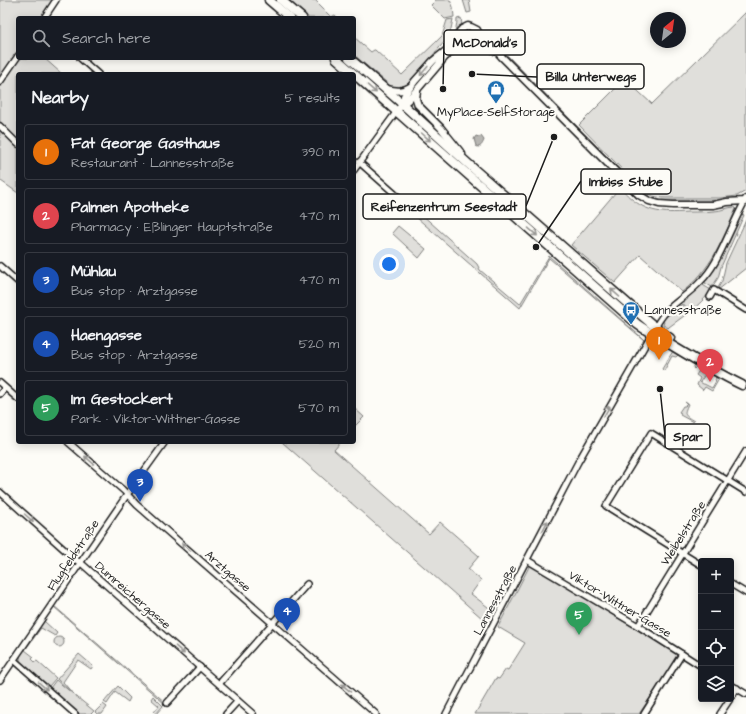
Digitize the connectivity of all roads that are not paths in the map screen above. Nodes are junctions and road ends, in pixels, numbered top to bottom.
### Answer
1 (56, 0) edge
2 (270, 0) edge
3 (282, 0) edge
4 (45, 16) edge
5 (288, 16) edge
6 (300, 16) edge
7 (458, 36) junction
8 (479, 37) junction
9 (476, 45) junction
10 (466, 48) junction
11 (497, 52) junction
12 (16, 59) edge
13 (82, 60) edge
14 (338, 60) edge
15 (351, 60) edge
16 (96, 72) edge
17 (352, 72) edge
18 (356, 75) edge
19 (416, 81) junction
20 (0, 82) edge
21 (385, 89) junction
22 (417, 90) junction
23 (402, 104) junction
24 (397, 111) junction
25 (0, 126) edge
26 (16, 142) edge
27 (360, 162) junction
28 (356, 167) edge
29 (475, 170) junction
30 (745, 200) edge
31 (412, 208) dead end
32 (0, 266) edge
33 (16, 280) edge
34 (710, 297) dead end
35 (746, 310) edge
36 (653, 331) junction
37 (0, 383) edge
38 (744, 386) edge
39 (5, 388) junction
40 (0, 394) edge
41 (16, 397) edge
42 (70, 444) edge
43 (164, 444) edge
44 (746, 451) edge
45 (728, 481) junction
46 (0, 492) edge
47 (746, 492) edge
48 (128, 495) junction
49 (682, 554) junction
50 (527, 560) junction
51 (81, 563) junction
52 (698, 563) edge
53 (307, 584) dead end
54 (734, 586) edge
55 (746, 593) edge
56 (272, 623) junction
57 (638, 626) junction
58 (682, 654) junction
59 (14, 660) junction
60 (698, 664) edge
61 (200, 667) junction
62 (0, 680) edge
63 (219, 684) junction
64 (734, 686) edge
65 (737, 688) junction
66 (734, 693) edge
67 (746, 694) edge
68 (238, 701) junction
69 (728, 702) edge
70 (167, 703) dead end
71 (75, 714) edge
72 (226, 714) edge
73 (253, 714) edge
74 (376, 714) edge
75 (446, 714) edge
76 (644, 714) edge
77 (720, 714) edge

1 - 4 street
2 - 5 main road
3 - 6 main road
7 - 8 street
7 - 10 street
7 -> 19 street
8 - 9 street
8 - 11 street
9 - 10 street
9 - 11 street
10 - 22 street
11 - 30 street
12 - 20 street
13 - 16 street
14 -> 17 main road
15 - 21 main road
18 -> 24 main road
19 - 21 street
19 - 23 street
21 - 23 main road
22 - 23 street
22 - 29 street
23 - 24 street
23 - 29 main road
24 - 27 street
24 -> 36 main road
25 - 26 street
27 - 28 street
27 - 31 street
36 -> 29 main road
30 - 36 street, Lannesstraße
32 - 33 street
34 - 35 street
36 - 38 main road
50 -> 36 street, Lannesstraße
37 - 39 street
39 - 40 street
39 - 41 street
48 -> 42 street, Arztgasse
43 - 48 street, Flugfeldstraße
44 - 45 street, Weibelstraße
45 - 47 street
45 - 49 street, Weibelstraße
45 - 49 street
46 -> 51 street, Dumreichergasse
48 - 51 street, Flugfeldstraße
56 -> 48 street, Arztgasse
49 - 52 street
49 - 57 street, Weibelstraße
50 - 57 street, Viktor-Wittner-Gasse
50 - 75 street, Lannesstraße
51 - 59 street, Flugfeldstraße
51 -> 61 street, Dumreichergasse
53 - 56 street
54 - 55 street
56 - 63 street
74 -> 56 street, Arztgasse
57 - 58 street, Viktor-Wittner-Gasse
58 - 60 street, Viktor-Wittner-Gasse
58 - 76 street
59 - 62 street, Flugfeldstraße
59 -> 71 street
61 - 63 street, Dumreichergasse
61 - 70 street
63 - 68 street, Dumreichergasse
64 - 65 street
65 - 66 street
65 - 67 street
68 - 72 street
68 - 73 street, Dumreichergasse
69 - 77 street

